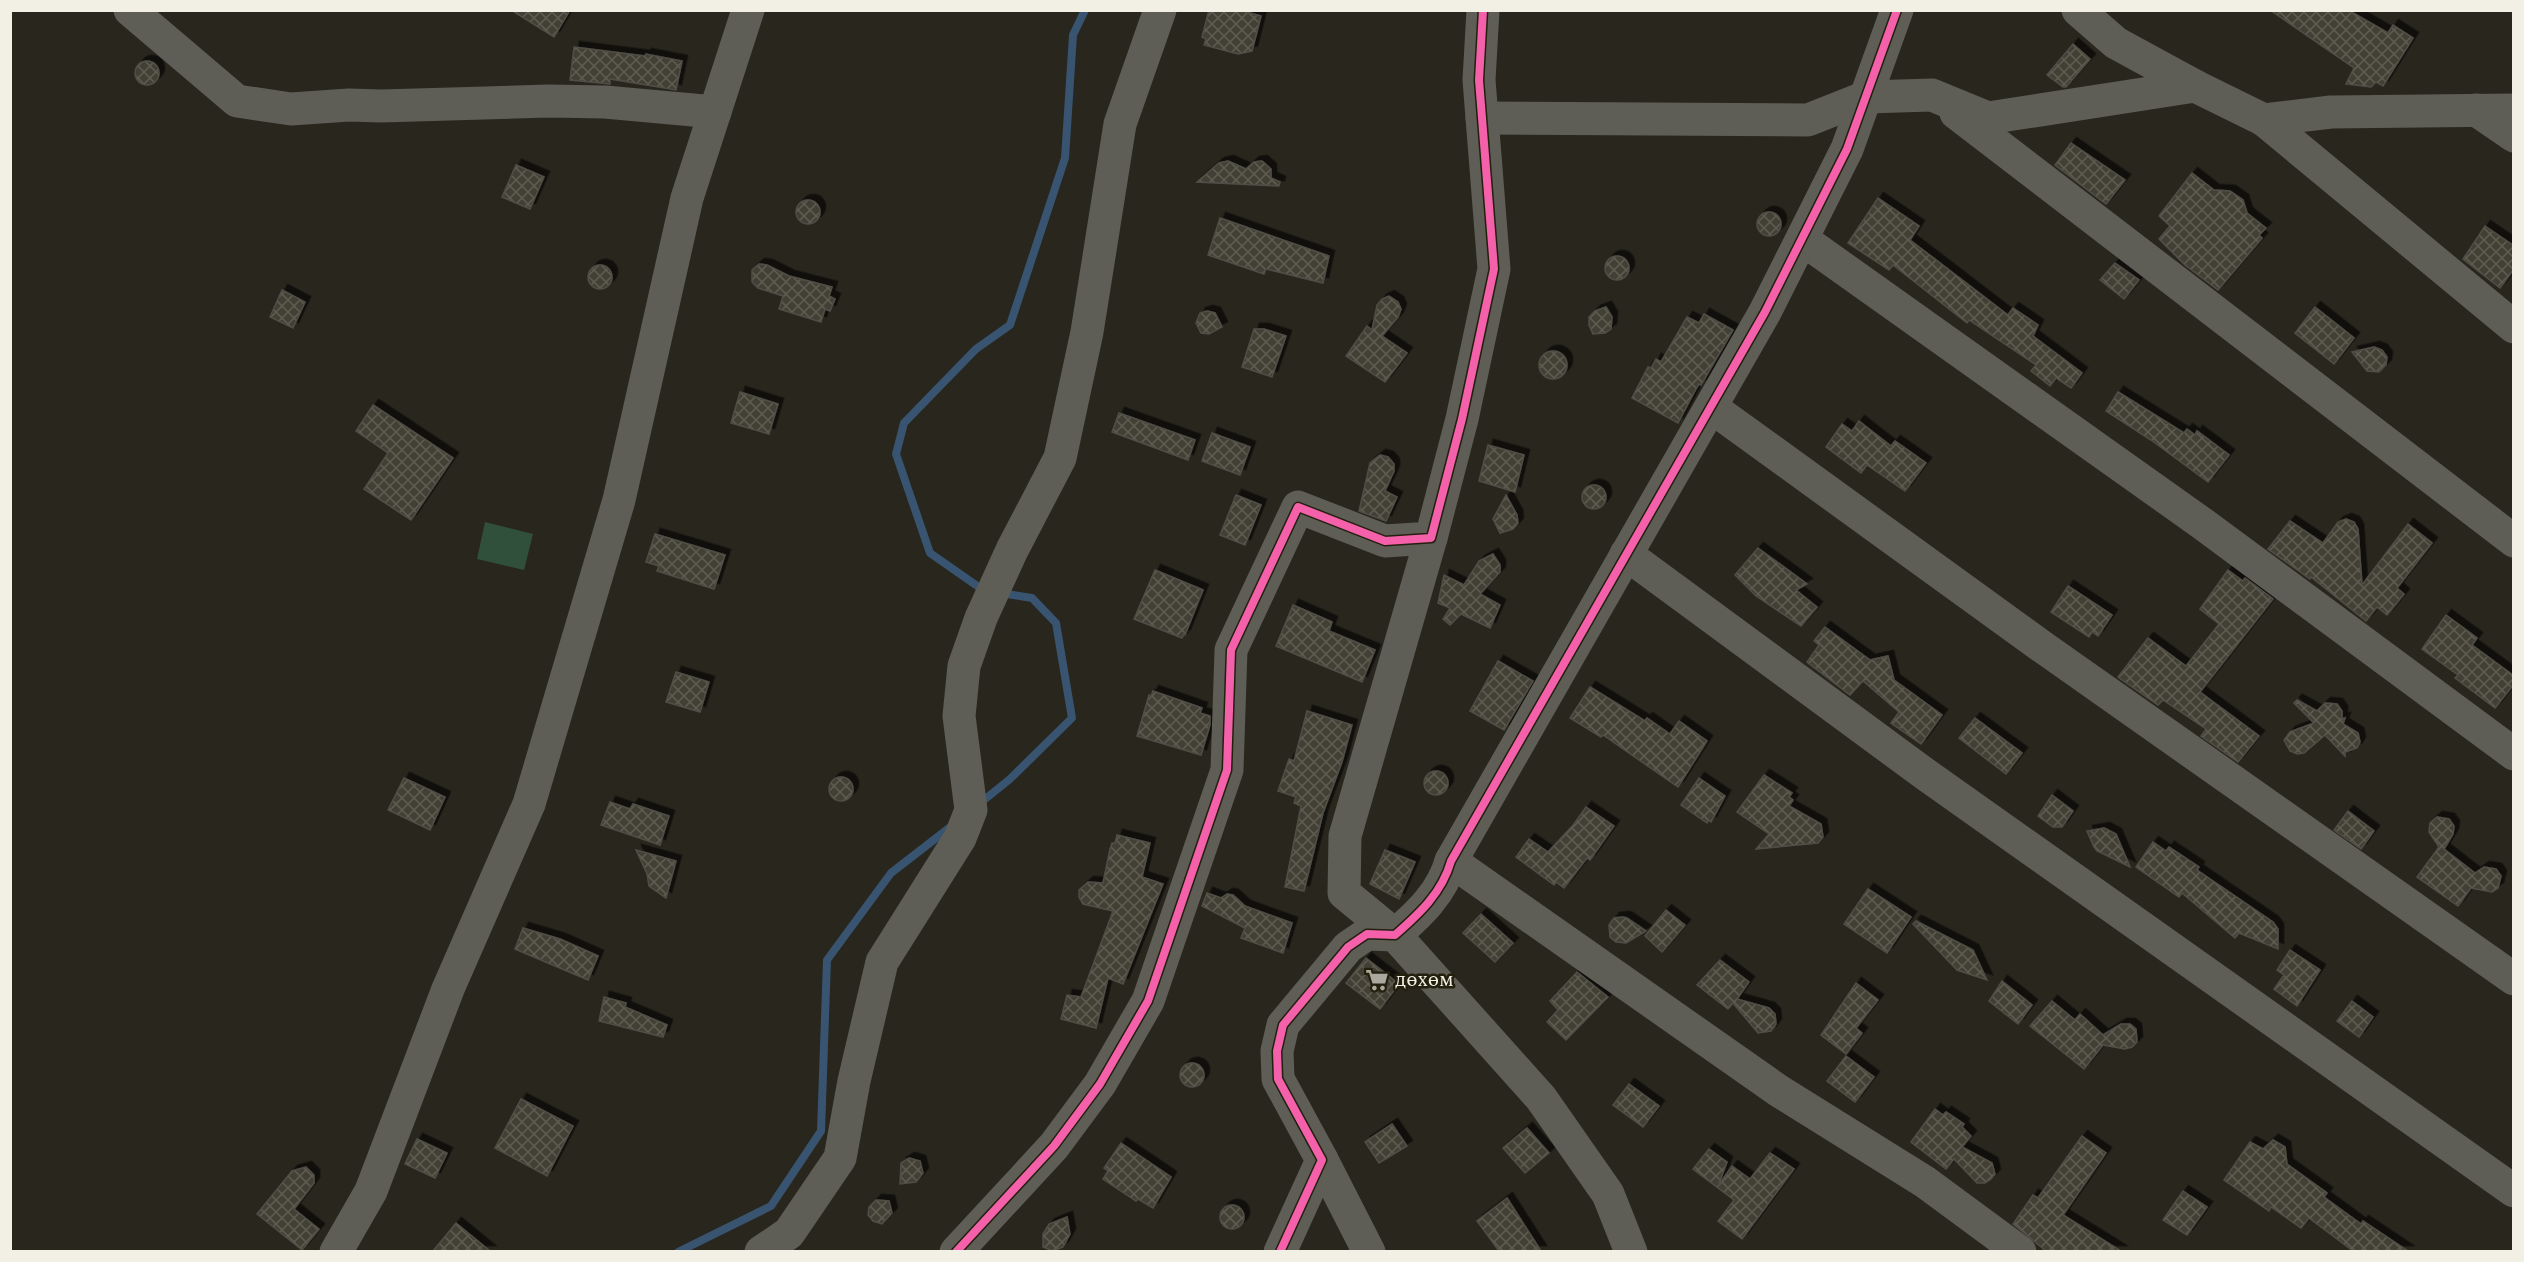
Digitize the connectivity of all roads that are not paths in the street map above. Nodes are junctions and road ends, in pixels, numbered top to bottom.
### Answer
1 (130, 10) edge
2 (748, 10) edge
3 (1160, 10) edge
4 (1483, 10) edge
5 (1897, 10) edge
6 (2078, 10) edge
7 (2195, 86) junction
8 (1932, 95) junction
9 (1866, 97) junction
10 (2476, 110) junction
11 (2514, 110) edge
12 (715, 112) junction
13 (1482, 118) junction
14 (2264, 120) junction
15 (2514, 136) edge
16 (1802, 239) junction
17 (2514, 327) edge
18 (1711, 407) junction
19 (1431, 538) junction
20 (2514, 541) edge
21 (1626, 554) junction
22 (2514, 754) edge
23 (1450, 861) junction
24 (1395, 935) junction
25 (2514, 979) edge
26 (1322, 1160) junction
27 (2514, 1191) edge
28 (336, 1251) edge
29 (761, 1251) edge
30 (956, 1251) edge
31 (1280, 1251) edge
32 (1369, 1251) edge
33 (1631, 1251) edge
34 (2020, 1251) edge

1 - 12 street
2 - 12 street
3 - 29 street
4 - 13 street
5 - 9 street
6 - 7 street
7 - 8 street
7 - 14 street
8 - 9 street
8 - 20 street
9 - 13 street
9 - 16 street
10 - 11 street
10 - 14 street
10 - 15 street
12 - 28 street
13 - 19 street
14 - 17 street
16 - 18 street
16 - 22 street
18 - 21 street
18 - 25 street
19 - 24 street
19 - 30 street
21 - 23 street
21 - 27 street
23 - 24 street
23 - 34 street
24 - 26 street
24 - 33 street
26 - 31 street
26 - 32 street

